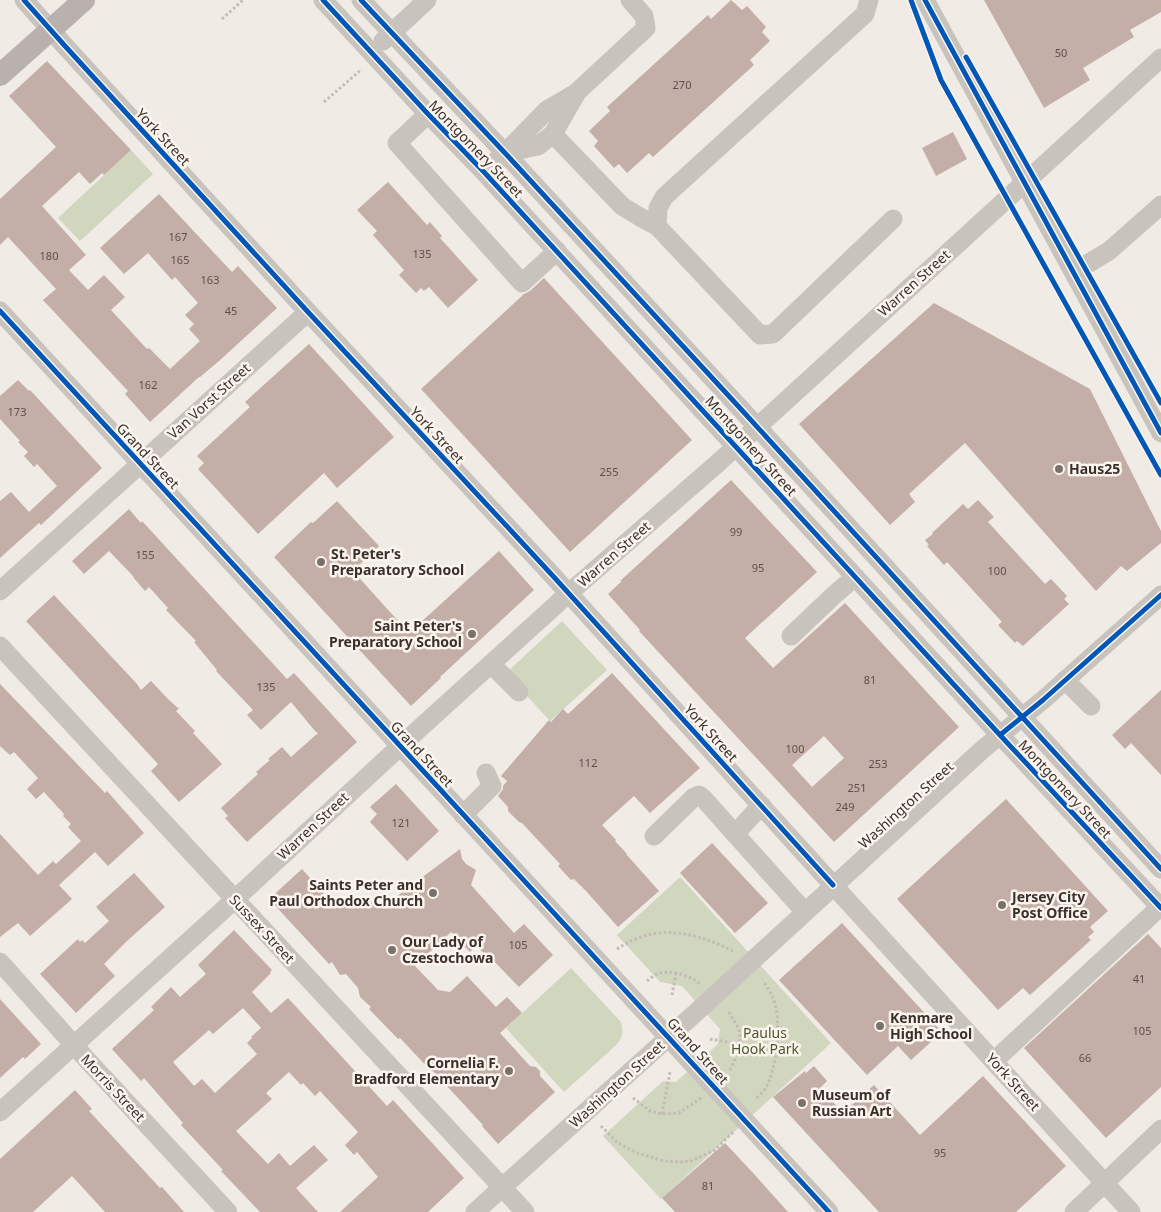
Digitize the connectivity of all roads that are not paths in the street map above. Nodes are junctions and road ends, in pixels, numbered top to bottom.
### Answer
1 (24, 0) edge
2 (84, 0) edge
3 (323, 0) edge
4 (360, 0) edge
5 (427, 0) edge
6 (630, 0) edge
7 (869, 0) edge
8 (925, 0) edge
9 (50, 31) junction
10 (392, 33) junction
11 (1161, 58) edge
12 (366, 60) junction
13 (0, 75) edge
14 (576, 93) junction
15 (428, 114) junction
16 (553, 134) junction
17 (505, 153) junction
18 (484, 172) junction
19 (1025, 182) junction
20 (1161, 205) edge
21 (893, 219) dead end
22 (657, 226) junction
23 (557, 251) junction
24 (1074, 272) junction
25 (0, 311) edge
26 (308, 312) junction
27 (758, 427) junction
28 (1161, 433) edge
29 (736, 447) junction
30 (140, 463) junction
31 (855, 577) junction
32 (0, 590) edge
33 (569, 593) junction
34 (1161, 595) edge
35 (791, 636) dead end
36 (0, 646) edge
37 (491, 664) junction
38 (1065, 680) junction
39 (519, 692) dead end
40 (1091, 706) dead end
41 (1023, 717) junction
42 (1000, 735) junction
43 (400, 746) junction
44 (486, 773) dead end
45 (762, 806) junction
46 (463, 815) junction
47 (735, 834) junction
48 (654, 836) dead end
49 (1161, 869) edge
50 (833, 886) junction
51 (234, 899) junction
52 (1160, 908) edge
53 (805, 912) junction
54 (0, 962) edge
55 (669, 1036) junction
56 (74, 1044) junction
57 (994, 1061) junction
58 (0, 1112) edge
59 (1161, 1129) edge
60 (1105, 1183) junction
61 (502, 1188) junction
62 (228, 1212) edge
63 (475, 1212) edge
64 (525, 1212) edge
65 (829, 1212) edge
66 (1074, 1212) edge
67 (1131, 1212) edge

1 - 9 street, York Street
2 - 9 main road
3 - 12 street, Montgomery Street
4 - 10 street, Montgomery Street
5 - 10 street
6 - 14 street
7 - 22 street
8 - 19 street
9 - 13 main road
9 - 26 street, York Street
10 - 12 street
10 - 17 street, Montgomery Street
11 - 19 street, Warren Street
12 - 15 street, Montgomery Street
14 - 16 street
14 - 17 street
15 - 18 street, Montgomery Street
15 - 23 street
16 - 17 street
16 - 22 street
17 - 18 street
17 - 27 street, Montgomery Street
18 - 23 street, Montgomery Street
19 - 24 street
19 - 27 street, Warren Street
20 - 24 street
21 - 22 street
23 - 29 street, Montgomery Street
24 - 28 street
25 - 30 street, Grand Street
26 - 30 street, Van Vorst Street
26 - 33 street, York Street
27 - 29 street, Warren Street
27 - 41 street, Montgomery Street
29 - 31 street, Montgomery Street
29 - 33 street, Warren Street
30 - 32 street, Van Vorst Street
30 - 43 street, Grand Street
31 - 35 street
31 - 42 street, Montgomery Street
33 - 37 street, Warren Street
33 - 45 street, York Street
34 - 38 street, Washington Street
36 - 51 street, Sussex Street
37 - 39 street
37 - 43 street, Warren Street
38 - 40 street
38 - 41 street, Washington Street
41 - 42 street, Washington Street
41 - 49 street, Montgomery Street
42 - 50 street, Washington Street
42 - 52 street, Montgomery Street
43 - 46 street, Grand Street
43 - 51 street, Warren Street
44 - 46 street
45 - 47 street
45 - 50 street, York Street
46 - 55 street, Grand Street
47 - 48 street
47 - 53 street
50 - 53 street, Washington Street
50 - 57 street, York Street
51 - 56 street, Warren Street
51 - 61 street, Sussex Street
52 - 57 street
53 - 55 street, Washington Street
54 - 56 street, Morris Street
55 - 61 street, Washington Street
55 - 65 street, Grand Street
56 - 58 street, Warren Street
56 - 62 street, Morris Street
57 - 60 street, York Street
59 - 60 street
60 - 66 street
60 - 67 street, York Street
61 - 63 street, Washington Street
61 - 64 street, Sussex Street

